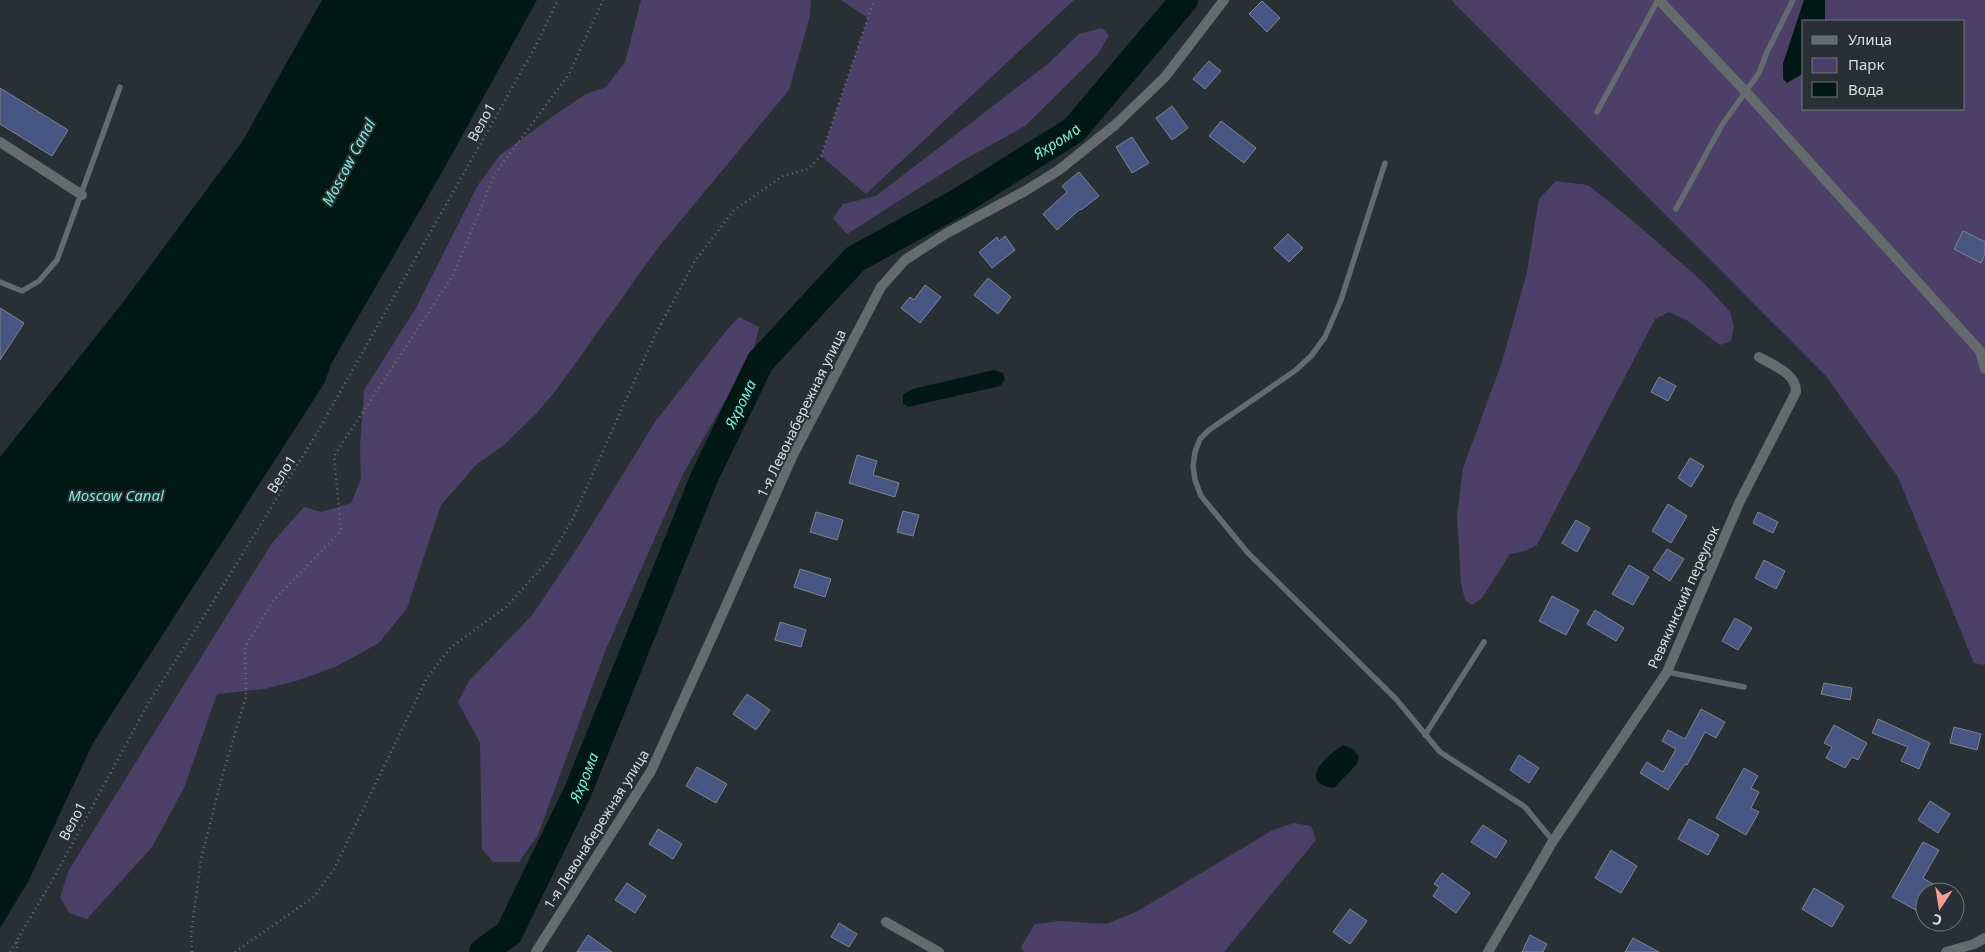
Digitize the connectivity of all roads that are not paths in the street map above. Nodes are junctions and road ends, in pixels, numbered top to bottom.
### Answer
1 (1224, 0) edge
2 (1659, 0) edge
3 (1793, 0) edge
4 (120, 87) dead end
5 (1746, 92) junction
6 (1597, 112) dead end
7 (0, 142) edge
8 (1385, 163) dead end
9 (82, 195) junction
10 (1676, 209) dead end
11 (0, 282) edge
12 (1759, 357) dead end
13 (1985, 369) edge
14 (1484, 642) dead end
15 (1667, 672) junction
16 (1744, 687) dead end
17 (1425, 734) junction
18 (1553, 841) junction
19 (886, 922) dead end
20 (1985, 938) edge
21 (536, 952) edge
22 (939, 952) edge
23 (1488, 952) edge
24 (1946, 952) edge

1 - 21 street, 1-я Левонабережная улица
2 - 5 street
2 - 6 lane
3 - 5 lane
4 - 9 lane
5 - 10 lane
5 - 13 street
7 - 9 street
8 - 17 lane
9 - 11 lane
12 - 15 street, Ревякинский переулок
14 - 17 lane
15 - 16 lane
15 - 18 street, Ревякинский переулок
17 - 18 lane
18 - 23 street, Ревякинский переулок
19 - 22 street
20 - 24 street

